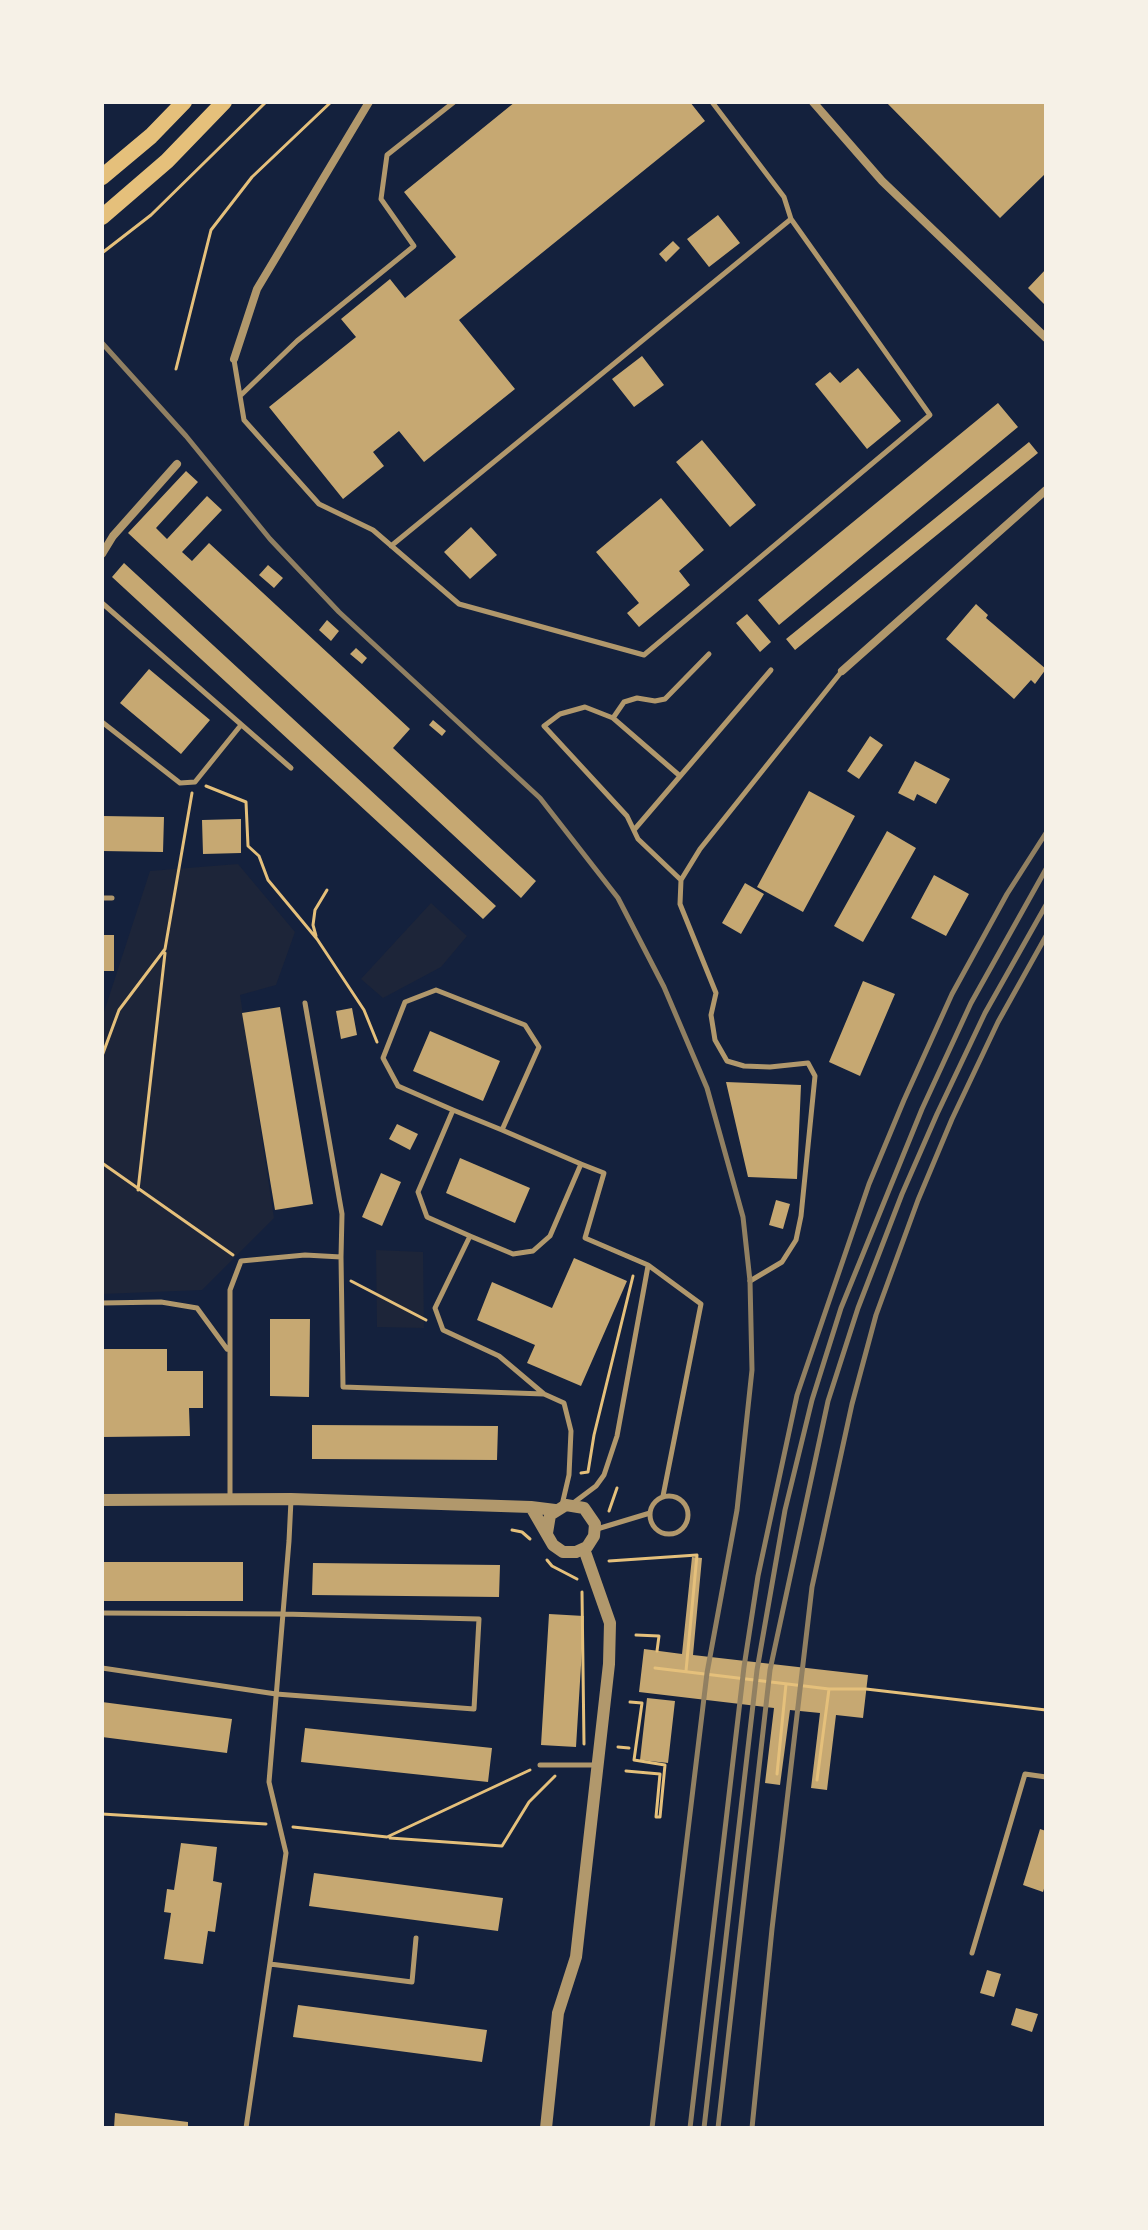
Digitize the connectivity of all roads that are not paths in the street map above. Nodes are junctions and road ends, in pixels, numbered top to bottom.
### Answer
1 (184, 102) edge
2 (224, 102) edge
3 (369, 102) edge
4 (454, 102) edge
5 (712, 102) edge
6 (813, 102) edge
7 (102, 177) edge
8 (102, 217) edge
9 (791, 219) junction
10 (1046, 338) edge
11 (234, 359) joint
12 (240, 396) junction
13 (177, 464) dead end
14 (1046, 490) edge
15 (391, 546) junction
16 (102, 554) edge
17 (102, 603) edge
18 (709, 654) dead end
19 (771, 670) dead end
20 (842, 671) joint
21 (613, 718) junction
22 (102, 722) edge
23 (241, 725) junction
24 (291, 768) dead end
25 (680, 776) junction
26 (634, 830) junction
27 (681, 880) junction
28 (102, 898) edge
29 (112, 898) dead end
30 (305, 1003) dead end
31 (453, 1110) junction
32 (502, 1130) junction
33 (581, 1164) junction
34 (470, 1236) junction
35 (341, 1257) junction
36 (648, 1265) junction
37 (750, 1281) dead end
38 (102, 1303) edge
39 (228, 1350) junction
40 (544, 1394) junction
41 (663, 1496) junction
42 (230, 1498) junction
43 (291, 1499) junction
44 (102, 1500) edge
45 (531, 1507) junction
46 (563, 1507) junction
47 (650, 1513) junction
48 (595, 1530) junction
49 (547, 1533) junction
50 (584, 1549) junction
51 (102, 1613) edge
52 (283, 1614) junction
53 (102, 1668) edge
54 (276, 1694) junction
55 (540, 1765) road end
56 (599, 1765) junction
57 (1046, 1777) edge
58 (416, 1938) dead end
59 (972, 1953) dead end
60 (270, 1964) junction
61 (246, 2128) edge
62 (546, 2128) edge

1 - 7 main road
2 - 8 main road
3 - 11 street
4 - 12 lane
5 - 9 lane
6 - 10 street
9 - 15 lane
9 - 15 lane
11 - 12 lane
12 - 15 lane
13 - 16 street
14 - 20 street
17 - 23 lane
18 - 21 lane
19 - 25 lane
20 - 27 lane
21 - 25 lane
21 - 26 lane
22 - 23 lane
23 - 24 lane
25 - 26 lane
26 - 27 lane
27 - 37 lane
28 - 29 lane
30 - 35 lane
31 - 32 lane
31 - 32 lane
31 - 34 lane
32 - 33 lane
33 - 34 lane
33 - 36 lane
34 - 40 lane
35 - 39 lane
35 - 40 lane
36 - 41 lane
36 - 46 lane
38 - 39 lane
39 - 42 lane
40 - 46 lane
41 - 47 lane
41 - 47 lane
42 - 43 street
42 - 44 street
43 - 45 street
43 - 52 lane
45 - 46 street
45 - 49 street
46 - 48 street
46 - 49 street
47 - 48 lane
48 - 50 street
49 - 50 street
50 - 56 street
51 - 52 lane
52 - 54 lane
52 - 54 lane
53 - 54 lane
54 - 60 lane
55 - 56 lane
56 - 62 street
57 - 59 lane
58 - 60 lane
60 - 61 lane

